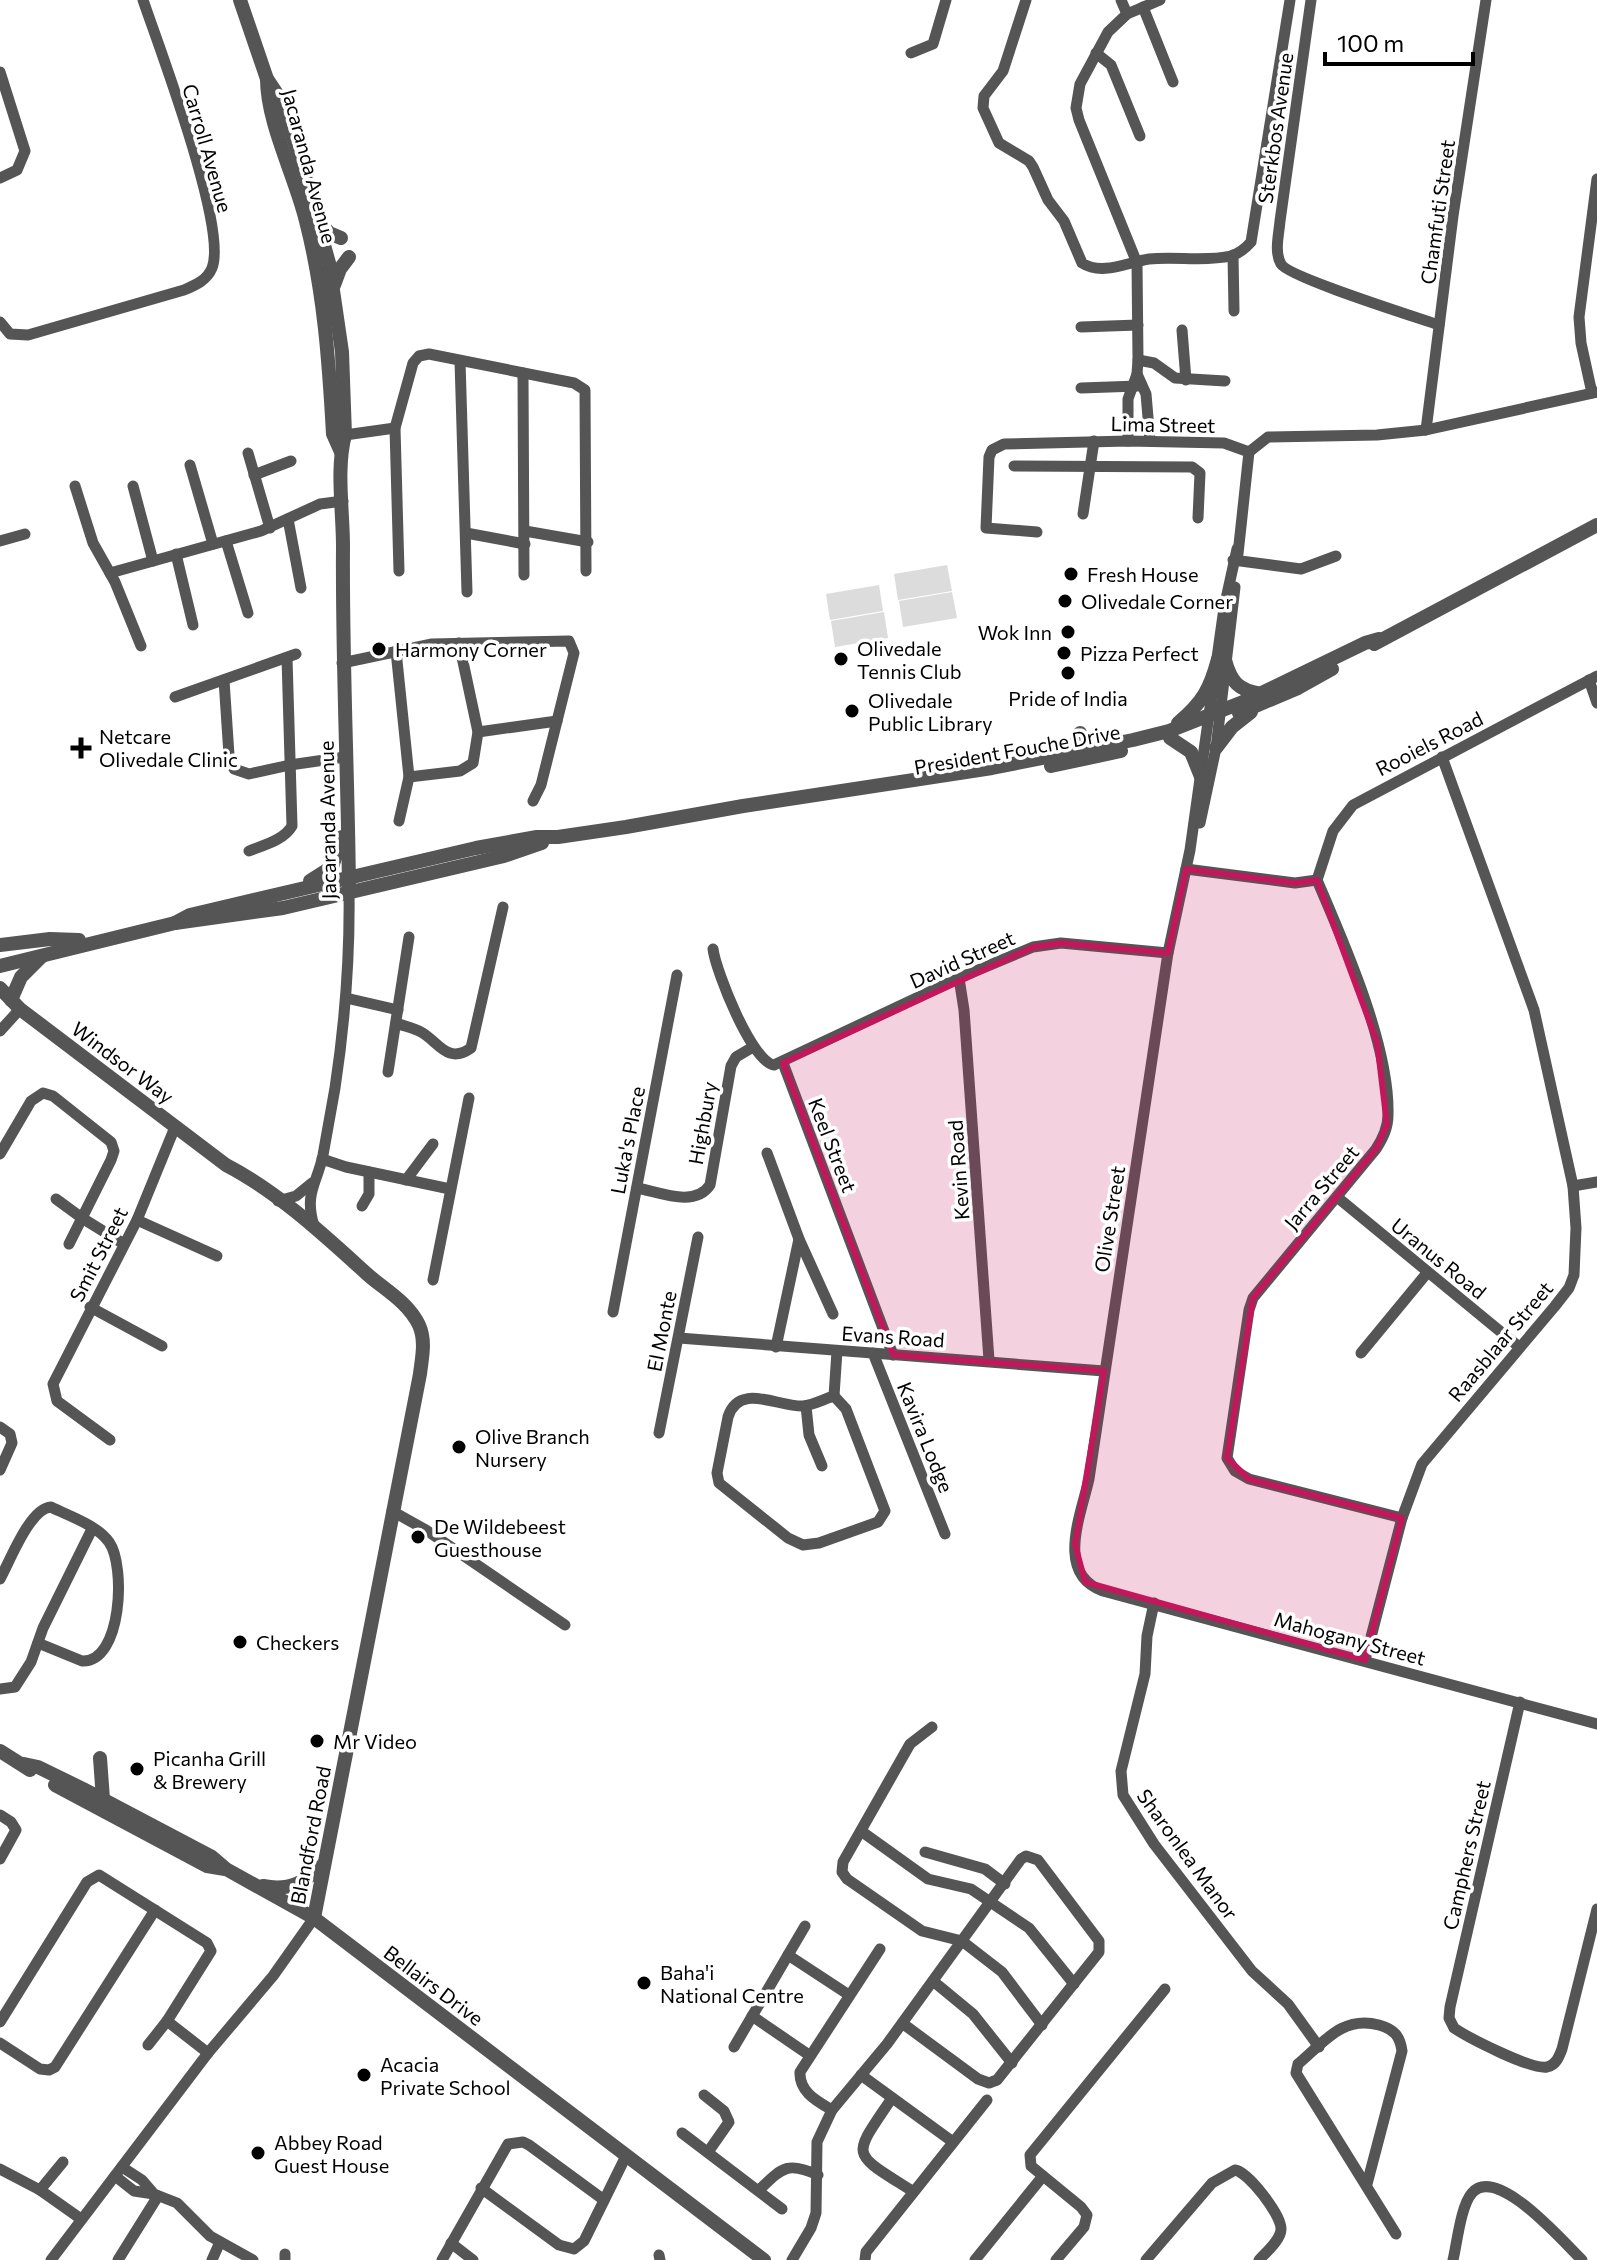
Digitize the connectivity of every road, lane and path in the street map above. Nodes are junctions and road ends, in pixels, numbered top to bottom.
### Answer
1 (143, 0) edge
2 (240, 0) edge
3 (946, 0) edge
4 (1026, 0) edge
5 (1121, 0) edge
6 (1160, 0) edge
7 (1290, 0) edge
8 (1311, 0) edge
9 (1486, 0) edge
10 (1143, 7) junction
11 (1127, 14) junction
12 (911, 53) dead end
13 (1096, 53) junction
14 (0, 72) edge
15 (267, 79) junction
16 (1173, 82) dead end
17 (1140, 136) dead end
18 (0, 178) edge
19 (1597, 179) edge
20 (318, 219) junction
21 (341, 238) dead end
22 (1233, 255) junction
23 (349, 257) dead end
24 (1137, 263) junction
25 (334, 285) junction
26 (1234, 311) dead end
27 (0, 322) edge
28 (1138, 325) junction
29 (1439, 325) junction
30 (1081, 327) dead end
31 (1182, 330) dead end
32 (1138, 360) junction
33 (460, 361) junction
34 (523, 373) junction
35 (1186, 380) junction
36 (1225, 381) dead end
37 (1137, 382) junction
38 (1081, 388) dead end
39 (1595, 392) edge
40 (395, 428) junction
41 (1426, 430) junction
42 (345, 435) junction
43 (1094, 441) junction
44 (1128, 441) junction
45 (1150, 441) junction
46 (341, 452) junction
47 (1249, 452) junction
48 (248, 453) dead end
49 (291, 461) dead end
50 (1092, 464) junction
51 (190, 465) dead end
52 (1014, 466) dead end
53 (254, 475) junction
54 (75, 486) dead end
55 (133, 486) dead end
56 (343, 501) junction
57 (1083, 514) dead end
58 (1198, 518) dead end
59 (288, 519) junction
60 (1597, 525) edge
61 (270, 528) junction
62 (525, 531) junction
63 (1037, 532) dead end
64 (466, 533) junction
65 (25, 534) dead end
66 (0, 541) edge
67 (226, 541) junction
68 (588, 542) junction
69 (213, 544) junction
70 (525, 544) junction
71 (176, 554) junction
72 (1236, 556) junction
73 (1336, 556) dead end
74 (153, 561) junction
75 (399, 571) dead end
76 (586, 571) dead end
77 (110, 573) junction
78 (524, 575) dead end
79 (301, 588) dead end
80 (467, 592) dead end
81 (248, 613) dead end
82 (193, 625) dead end
83 (459, 643) junction
84 (141, 646) dead end
85 (396, 651) junction
86 (1222, 660) junction
87 (342, 663) junction
88 (1593, 678) edge
89 (224, 680) junction
90 (175, 697) dead end
91 (1263, 699) junction
92 (1597, 703) edge
93 (1215, 718) junction
94 (557, 721) junction
95 (478, 732) junction
96 (1080, 733) dead end
97 (1169, 734) junction
98 (1216, 748) junction
99 (1063, 755) junction
100 (345, 757) junction
101 (1442, 757) junction
102 (290, 765) junction
103 (409, 777) junction
104 (1202, 779) junction
105 (533, 801) dead end
106 (734, 809) junction
107 (347, 817) junction
108 (399, 821) dead end
109 (558, 837) junction
110 (348, 840) junction
111 (1190, 850) junction
112 (249, 851) dead end
113 (403, 865) junction
114 (1186, 869) junction
115 (1317, 880) junction
116 (349, 884) junction
117 (280, 894) junction
118 (503, 907) dead end
119 (175, 923) junction
120 (409, 937) dead end
121 (91, 942) junction
122 (0, 945) edge
123 (713, 949) dead end
124 (46, 953) junction
125 (1168, 953) junction
126 (0, 966) edge
127 (677, 975) dead end
128 (959, 978) junction
129 (0, 988) edge
130 (346, 998) junction
131 (15, 1004) junction
132 (398, 1010) junction
133 (396, 1023) junction
134 (0, 1031) edge
135 (753, 1047) junction
136 (783, 1063) junction
137 (388, 1072) dead end
138 (469, 1098) dead end
139 (175, 1127) junction
140 (433, 1144) dead end
141 (767, 1153) dead end
142 (0, 1154) edge
143 (322, 1159) junction
144 (226, 1165) junction
145 (369, 1172) junction
146 (406, 1180) junction
147 (1597, 1182) edge
148 (312, 1183) junction
149 (1573, 1186) junction
150 (637, 1188) junction
151 (450, 1189) junction
152 (1337, 1197) junction
153 (56, 1199) dead end
154 (278, 1201) junction
155 (362, 1206) dead end
156 (82, 1218) junction
157 (137, 1220) junction
158 (314, 1227) junction
159 (698, 1237) dead end
160 (799, 1239) junction
161 (69, 1244) dead end
162 (124, 1244) junction
163 (217, 1256) dead end
164 (365, 1273) junction
165 (1427, 1273) junction
166 (433, 1280) dead end
167 (90, 1307) junction
168 (613, 1312) dead end
169 (833, 1314) dead end
170 (423, 1336) joint
171 (679, 1338) junction
172 (162, 1346) dead end
173 (1518, 1346) junction
174 (776, 1347) junction
175 (837, 1351) junction
176 (873, 1353) junction
177 (1361, 1353) dead end
178 (893, 1355) junction
179 (989, 1360) junction
180 (1104, 1371) junction
181 (834, 1396) junction
182 (806, 1406) junction
183 (0, 1427) edge
184 (659, 1433) dead end
185 (110, 1440) dead end
186 (822, 1466) dead end
187 (0, 1470) edge
188 (392, 1511) junction
189 (1402, 1518) junction
190 (92, 1529) junction
191 (945, 1534) dead end
192 (0, 1579) edge
193 (1094, 1588) joint
194 (1154, 1603) junction
195 (565, 1625) dead end
196 (38, 1643) junction
197 (1365, 1660) junction
198 (0, 1689) edge
199 (1520, 1702) junction
200 (1597, 1724) edge
201 (932, 1727) dead end
202 (1, 1753) edge
203 (100, 1758) dead end
204 (24, 1764) junction
205 (103, 1799) junction
206 (0, 1815) edge
207 (861, 1831) junction
208 (925, 1852) dead end
209 (0, 1859) edge
210 (324, 1864) junction
211 (226, 1869) junction
212 (251, 1883) junction
213 (1005, 1884) junction
214 (992, 1901) junction
215 (1597, 1909) edge
216 (155, 1910) junction
217 (314, 1918) junction
218 (805, 1926) dead end
219 (962, 1941) junction
220 (880, 1949) dead end
221 (788, 1955) junction
222 (933, 1981) junction
223 (1074, 1984) junction
224 (1165, 1989) dead end
225 (849, 1995) junction
226 (752, 2016) junction
227 (167, 2021) junction
228 (0, 2022) edge
229 (902, 2023) junction
230 (1042, 2025) junction
231 (0, 2043) edge
232 (148, 2045) dead end
233 (734, 2047) dead end
234 (1319, 2047) junction
235 (208, 2053) junction
236 (809, 2055) junction
237 (1012, 2063) junction
238 (861, 2075) junction
239 (704, 2095) dead end
240 (892, 2098) junction
241 (987, 2100) dead end
242 (832, 2110) junction
243 (682, 2133) dead end
244 (953, 2142) junction
245 (708, 2152) junction
246 (626, 2156) junction
247 (63, 2162) dead end
248 (0, 2169) edge
249 (118, 2171) junction
250 (818, 2175) junction
251 (1043, 2176) junction
252 (1367, 2184) junction
253 (481, 2188) junction
254 (40, 2190) junction
255 (759, 2190) junction
256 (912, 2191) junction
257 (156, 2195) junction
258 (604, 2200) junction
259 (782, 2209) dead end
260 (81, 2219) junction
261 (1396, 2234) dead end
262 (220, 2242) junction
263 (451, 2243) junction
264 (51, 2260) edge
265 (118, 2260) edge
266 (212, 2260) edge
267 (253, 2260) edge
268 (442, 2260) edge
269 (473, 2260) edge
270 (764, 2260) edge
271 (792, 2260) edge
272 (865, 2260) edge
273 (975, 2260) edge
274 (1056, 2260) edge
275 (1146, 2260) edge
276 (1259, 2260) edge
277 (1453, 2260) edge
278 (1582, 2260) edge

1 - 27 street, Carroll Avenue
2 - 15 street, Jacaranda Avenue
3 - 12 street
4 - 24 street
5 - 11 street
6 - 10 street
7 - 22 street
8 - 29 street, Sterkbos Avenue
9 - 29 street, Chamfuti Street
10 - 11 street
10 - 16 street
11 - 13 street
13 - 17 street
13 - 24 street
14 - 18 street
15 - 20 street, Jacaranda Avenue
15 - 46 street, Jacaranda Avenue
19 - 39 street
20 - 21 street
20 - 25 street, Jacaranda Avenue
22 - 24 street
22 - 26 street
23 - 25 street
24 - 28 street
25 - 42 street, Jacaranda Avenue
28 - 30 street
28 - 32 street
29 - 41 street, Chamfuti Street
31 - 35 street
32 - 35 street
32 - 37 street
33 - 34 street
33 - 40 street
33 - 64 street
34 - 62 street
34 - 68 street
35 - 36 street
37 - 38 street
37 - 44 street
37 - 45 street
39 - 41 street
40 - 42 street
40 - 75 street
41 - 47 street
42 - 46 street, Jacaranda Avenue
43 - 44 street, Lima Street
43 - 50 street
43 - 63 street, Lima Street
44 - 45 street, Lima Street
45 - 47 street, Lima Street
46 - 56 street, Jacaranda Avenue
47 - 72 street, Olive Street
48 - 53 street
49 - 53 street
50 - 52 street
50 - 57 street
50 - 58 street
51 - 69 street
53 - 61 street
54 - 77 street
55 - 74 street
56 - 59 street
56 - 87 street, Jacaranda Avenue
59 - 61 street
59 - 79 street
60 - 91 street, President Fouche Drive
61 - 67 street
62 - 68 street
62 - 70 street
64 - 70 street
64 - 80 street
65 - 66 street
67 - 69 street
67 - 81 street
68 - 76 street
69 - 71 street
70 - 78 street
71 - 74 street
71 - 82 street
72 - 73 street
72 - 86 street, Olive Street
74 - 77 street
77 - 84 street
83 - 85 street
83 - 94 street
83 - 95 street
85 - 87 street
85 - 103 street
86 - 91 street
86 - 93 street, Olive Street
86 - 97 street
87 - 100 street, Jacaranda Avenue
88 - 92 street
88 - 101 street, Rooiels Road
89 - 90 street
89 - 102 street
89 - 102 street
91 - 93 street, President Fouche Drive
91 - 98 street
93 - 97 street, President Fouche Drive
93 - 98 street, Olive Street
93 - 104 street, Olive Street
94 - 95 street
94 - 105 street
95 - 103 street
96 - 99 street
97 - 99 street, President Fouche Drive
97 - 104 street
97 - 106 street, President Fouche Drive
98 - 111 street, Olive Street
99 - 106 street, President Fouche Drive
100 - 102 street
100 - 107 street, Jacaranda Avenue
101 - 115 street, Rooiels Road
101 - 149 street, Raasblaar Street
102 - 112 street
103 - 108 street
104 - 111 street, Olive Street
106 - 109 street, President Fouche Drive
107 - 110 street, Jacaranda Avenue
107 - 117 street
109 - 113 street, President Fouche Drive
109 - 116 street, President Fouche Drive
110 - 113 street
110 - 116 street, Jacaranda Avenue
111 - 114 street, Olive Street
113 - 116 street, President Fouche Drive
114 - 115 street
114 - 125 street, Olive Street
115 - 152 street, Jarra Street
116 - 117 street, President Fouche Drive
116 - 119 street, President Fouche Drive
116 - 130 street, Jacaranda Avenue
117 - 119 street, President Fouche Drive
118 - 133 street
119 - 121 street, President Fouche Drive
120 - 132 street
121 - 122 street
121 - 124 street, President Fouche Drive
123 - 135 street
124 - 126 street, President Fouche Drive
124 - 131 street
125 - 128 street, David Street
125 - 180 street, Olive Street
127 - 150 street, Luka's Place
128 - 136 street, David Street
128 - 179 street, Kevin Road
129 - 131 street, Windsor Way
130 - 132 street
130 - 143 street, Jacaranda Avenue
131 - 134 street
131 - 139 street, Windsor Way
132 - 133 street
133 - 137 street
135 - 136 street
135 - 150 street, Highbury
136 - 178 street, Keel Street
138 - 151 street
139 - 144 street, Windsor Way
139 - 157 street, Smit Street
140 - 146 street
141 - 160 street
142 - 156 street
143 - 145 street
143 - 148 street, Jacaranda Avenue
144 - 154 street, Windsor Way
144 - 164 street, Windsor Way
145 - 146 street
145 - 155 street
146 - 151 street
147 - 149 street
148 - 154 street
148 - 158 street, Jacaranda Avenue
149 - 173 street, Raasblaar Street
150 - 168 street, Luka's Place
151 - 166 street
152 - 165 street, Uranus Road
152 - 189 street, Jarra Street
153 - 156 street
154 - 158 street, Windsor Way
156 - 161 street
156 - 162 street
157 - 162 street, Smit Street
157 - 163 street
158 - 164 street, Windsor Way
159 - 171 street, El Monte
160 - 169 street
160 - 174 street
162 - 167 street, Smit Street
164 - 170 street, Windsor Way
165 - 173 street, Uranus Road
165 - 177 street
167 - 172 street
167 - 185 street, Smit Street
170 - 188 street, Blandford Road
171 - 174 street, Evans Road
171 - 184 street, El Monte
173 - 189 street, Raasblaar Street
174 - 175 street, Evans Road
175 - 176 street, Evans Road
175 - 181 street
176 - 178 street, Evans Road
176 - 191 street, Kavira Lodge
178 - 179 street, Evans Road
179 - 180 street, Evans Road
180 - 193 street, Olive Street
181 - 182 street
181 - 182 street
182 - 186 street
183 - 187 street
188 - 195 street
188 - 210 street, Blandford Road
189 - 197 street, Raasblaar Street
190 - 192 street
190 - 196 street
190 - 196 street
193 - 194 street, Mahogany Street
194 - 197 street, Mahogany Street
194 - 234 street, Sharonlea Manor
196 - 198 street
197 - 199 street, Mahogany Street
199 - 200 street, Mahogany Street
199 - 215 street, Camphers Street
201 - 207 street
202 - 204 street, Bellairs Drive
203 - 205 street
204 - 205 street, Bellairs Drive
204 - 211 street, Bellairs Drive
205 - 211 street, Bellairs Drive
206 - 209 street
207 - 214 street
207 - 219 street
208 - 213 street
210 - 212 street
210 - 217 street, Blandford Road
211 - 212 street, Bellairs Drive
212 - 217 street, Bellairs Drive
213 - 214 street
213 - 223 street
214 - 219 street
214 - 223 street
216 - 227 street
216 - 228 street
216 - 231 street
217 - 235 street, Blandford Road
217 - 246 street, Bellairs Drive
218 - 221 street
219 - 222 street
219 - 230 street
220 - 225 street
221 - 225 street
221 - 226 street
222 - 229 street
222 - 237 street
223 - 230 street
224 - 251 street
225 - 236 street
226 - 233 street
226 - 236 street
227 - 232 street
227 - 235 street
229 - 237 street
229 - 238 street
230 - 237 street
234 - 252 street
234 - 252 street
235 - 249 street, Blandford Road
236 - 242 street
238 - 240 street
238 - 242 street
239 - 245 street
240 - 244 street
240 - 256 street
241 - 244 street
242 - 250 street
243 - 245 street
244 - 256 street
245 - 255 street
246 - 258 street
246 - 270 street, Bellairs Drive
247 - 254 street
248 - 254 street
249 - 257 street
249 - 260 street, Blandford Road
250 - 255 street
250 - 271 street
251 - 273 street
251 - 274 street
252 - 261 street
253 - 258 street
253 - 258 street
253 - 263 street
254 - 260 street
255 - 259 street
256 - 272 street
257 - 262 street
257 - 265 street
260 - 264 street, Blandford Road
262 - 266 street
262 - 267 street
263 - 268 street
263 - 269 street
275 - 276 street
277 - 278 street

